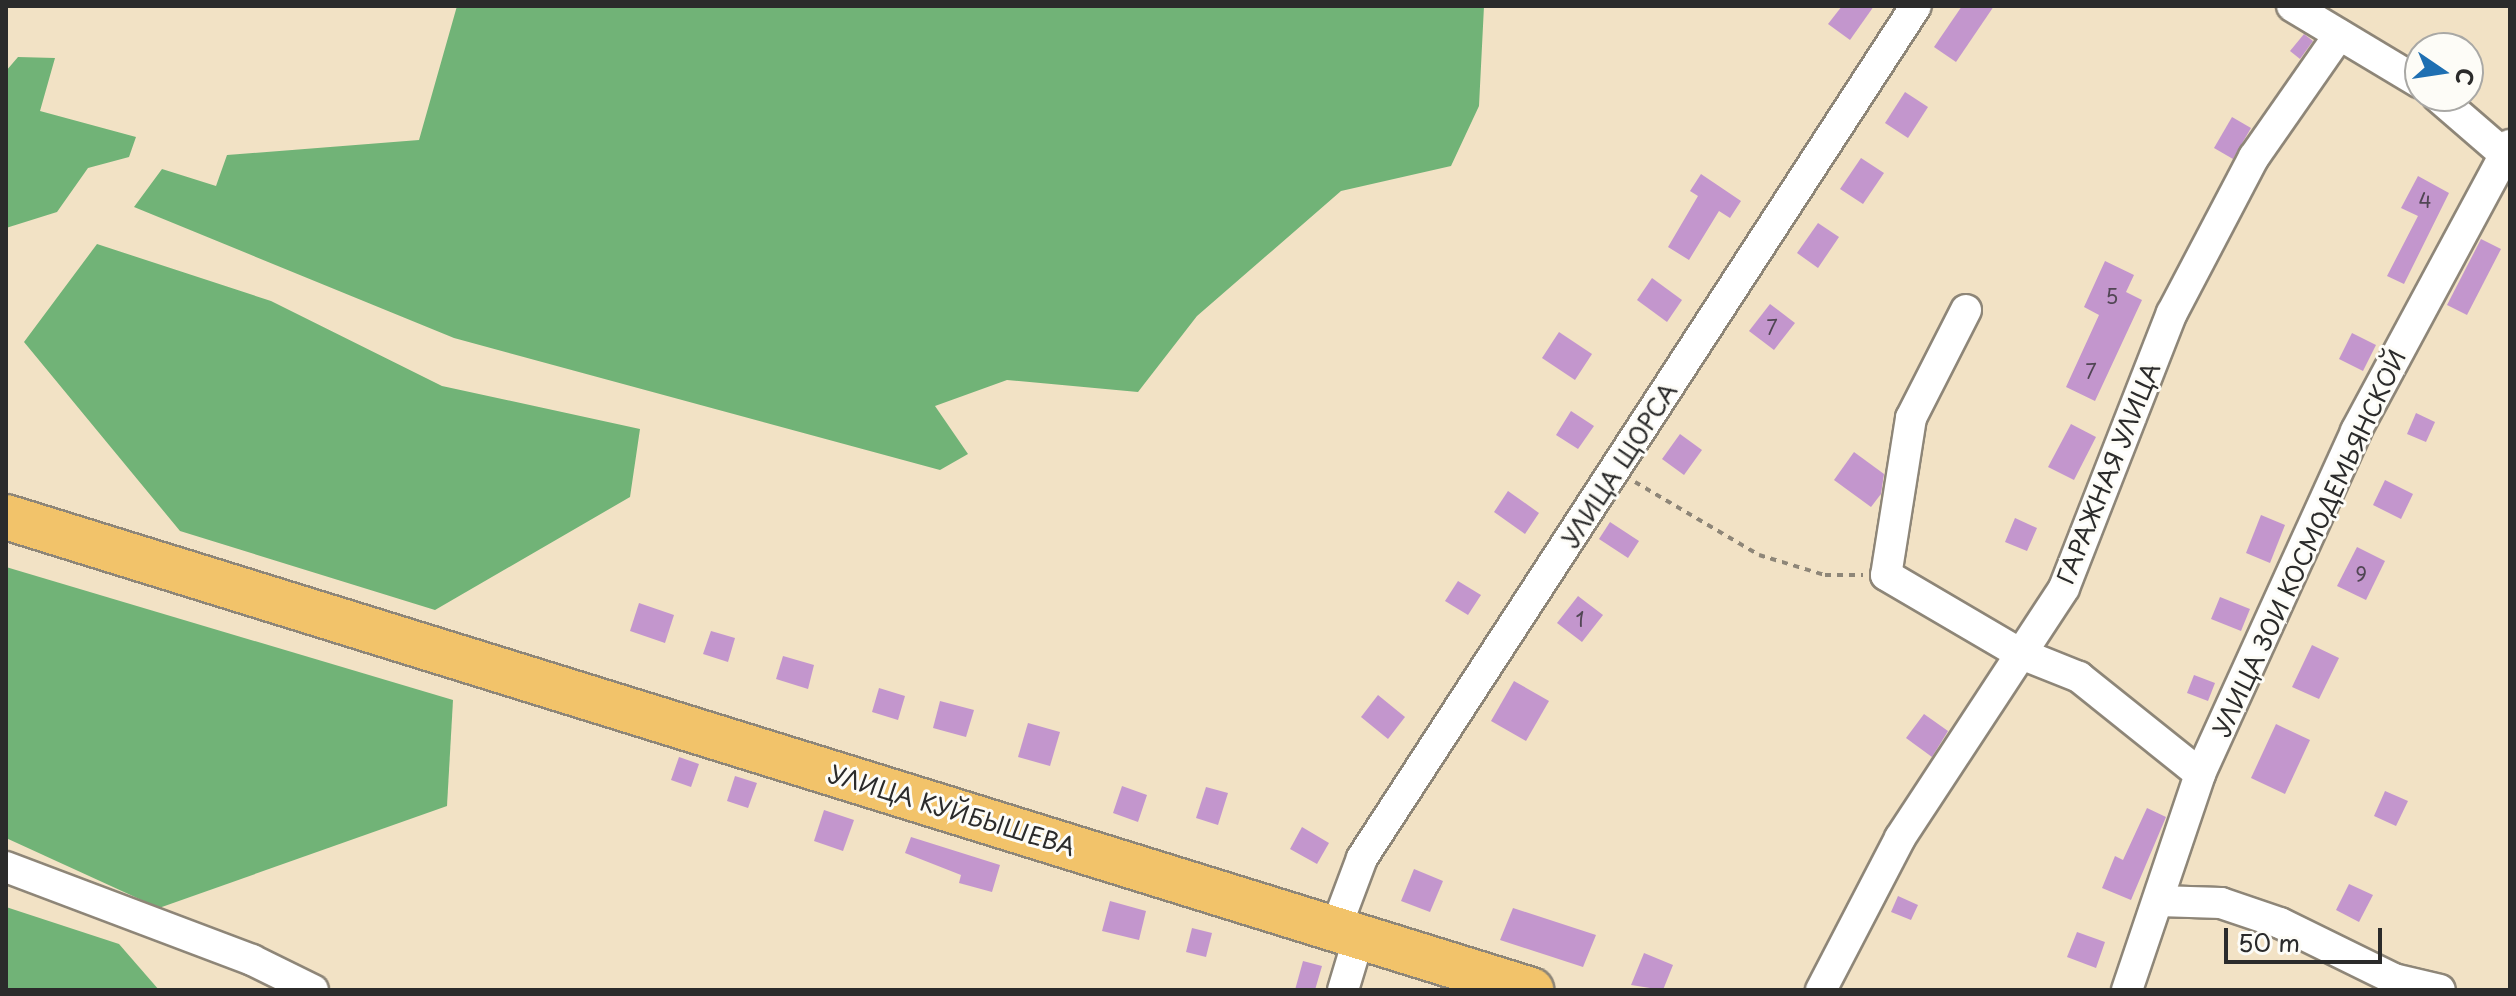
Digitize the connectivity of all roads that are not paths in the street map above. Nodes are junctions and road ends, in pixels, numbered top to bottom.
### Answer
1 (1916, 6) edge
2 (2292, 6) edge
3 (2339, 35) junction
4 (2404, 74) edge
5 (2457, 112) edge
6 (2508, 153) edge
7 (1966, 310) dead end
8 (6, 517) edge
9 (2019, 653) junction
10 (2200, 774) junction
11 (6, 867) edge
12 (2159, 901) junction
13 (1347, 934) junction
14 (313, 990) edge
15 (1343, 990) edge
16 (1531, 990) edge
17 (1821, 990) edge
18 (2127, 990) edge
19 (2440, 990) edge

1 - 13 street, УЛИЦА ЩОРСА
2 - 3 street
3 - 4 street
3 - 9 street, ГАРАЖНАЯ УЛИЦА
5 - 6 street
6 - 10 street, УЛИЦА ЗОИ КОСМОДЕМЬЯНСКОЙ
7 - 9 street
8 - 13 highway, УЛИЦА КУЙБЫШЕВА
9 - 10 street
9 - 17 street, ГАРАЖНАЯ УЛИЦА
10 - 12 street, УЛИЦА ЗОИ КОСМОДЕМЬЯНСКОЙ
11 - 14 street
12 - 18 street, УЛИЦА ЗОИ КОСМОДЕМЬЯНСКОЙ
12 - 19 street
13 - 15 street, УЛИЦА ЩОРСА
13 - 16 highway, УЛИЦА КУЙБЫШЕВА

